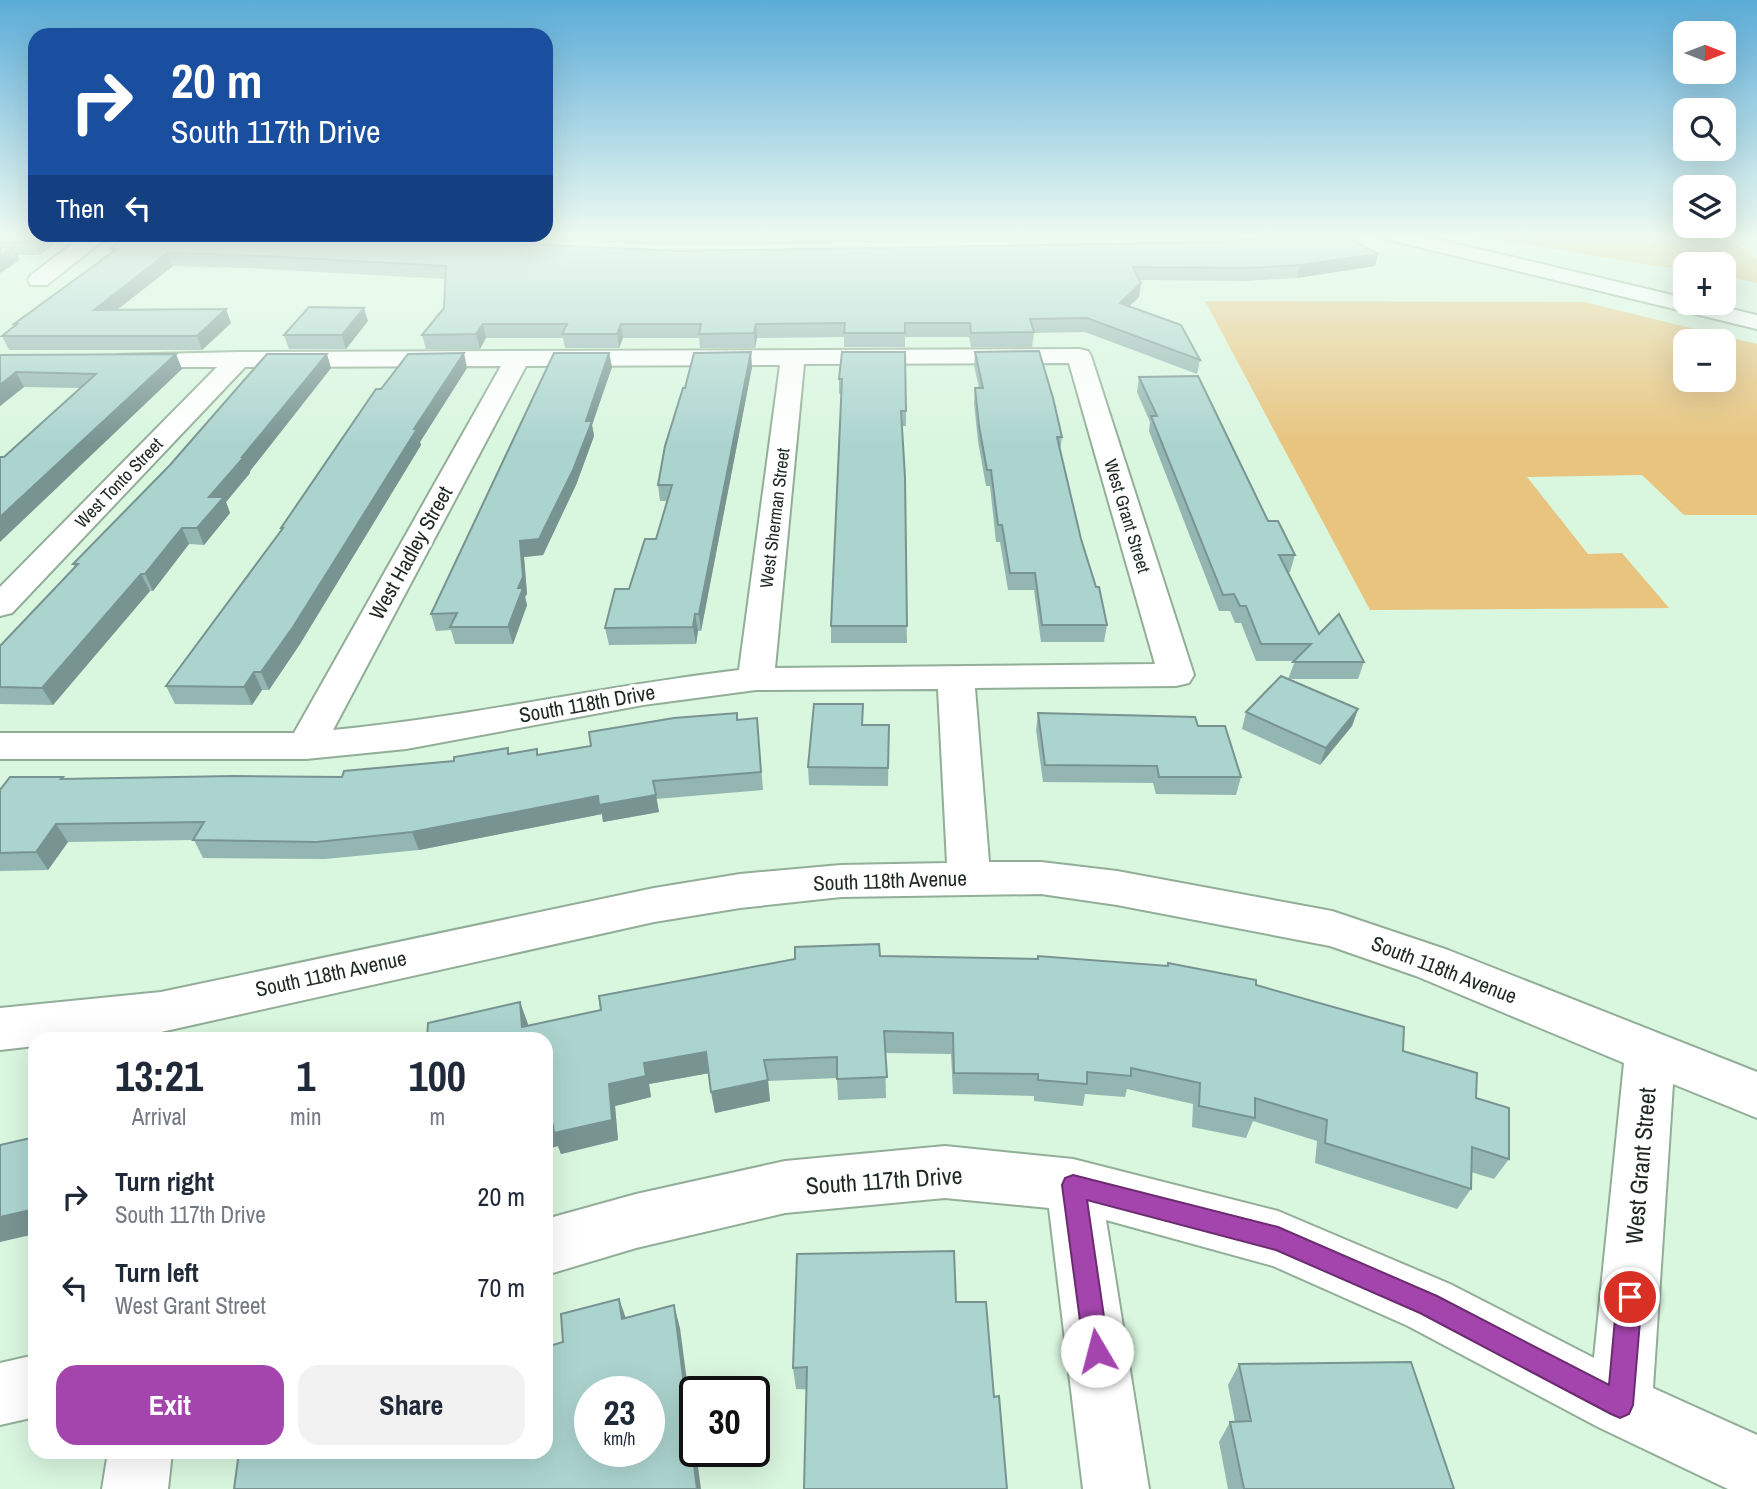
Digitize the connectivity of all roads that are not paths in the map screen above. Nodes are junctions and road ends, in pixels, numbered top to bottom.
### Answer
1 (1684, 304) edge
2 (1757, 322) edge
3 (793, 357) junction
4 (239, 359) junction
5 (517, 359) junction
6 (106, 360) edge
7 (0, 606) edge
8 (1176, 675) joint
9 (756, 679) junction
10 (956, 679) junction
11 (0, 746) edge
12 (306, 746) junction
13 (969, 877) junction
14 (0, 1029) edge
15 (1650, 1053) junction
16 (1757, 1095) edge
17 (1073, 1185) junction
18 (553, 1245) edge
19 (28, 1388) edge
20 (0, 1394) edge
21 (1620, 1405) junction
22 (139, 1459) edge
23 (1757, 1469) edge
24 (135, 1489) edge
25 (1116, 1489) edge

1 - 2 street
3 - 5 street
3 - 8 street, West Grant Street
3 - 9 street, West Sherman Street
4 - 5 street
4 - 6 street
4 - 7 street, West Tonto Street
5 - 12 street, West Hadley Street
8 - 10 street, South 118th Drive
9 - 10 street, South 118th Drive
9 - 12 street, South 118th Drive
10 - 13 street
11 - 12 street, South 118th Drive
13 - 14 street, South 118th Avenue
13 - 15 street, South 118th Avenue
15 - 16 street, South 118th Avenue
15 - 21 street, West Grant Street
17 - 18 street, South 117th Drive
17 - 21 street, South 117th Drive
17 - 25 street
19 - 20 street
21 - 23 street, South 117th Drive
22 - 24 street

